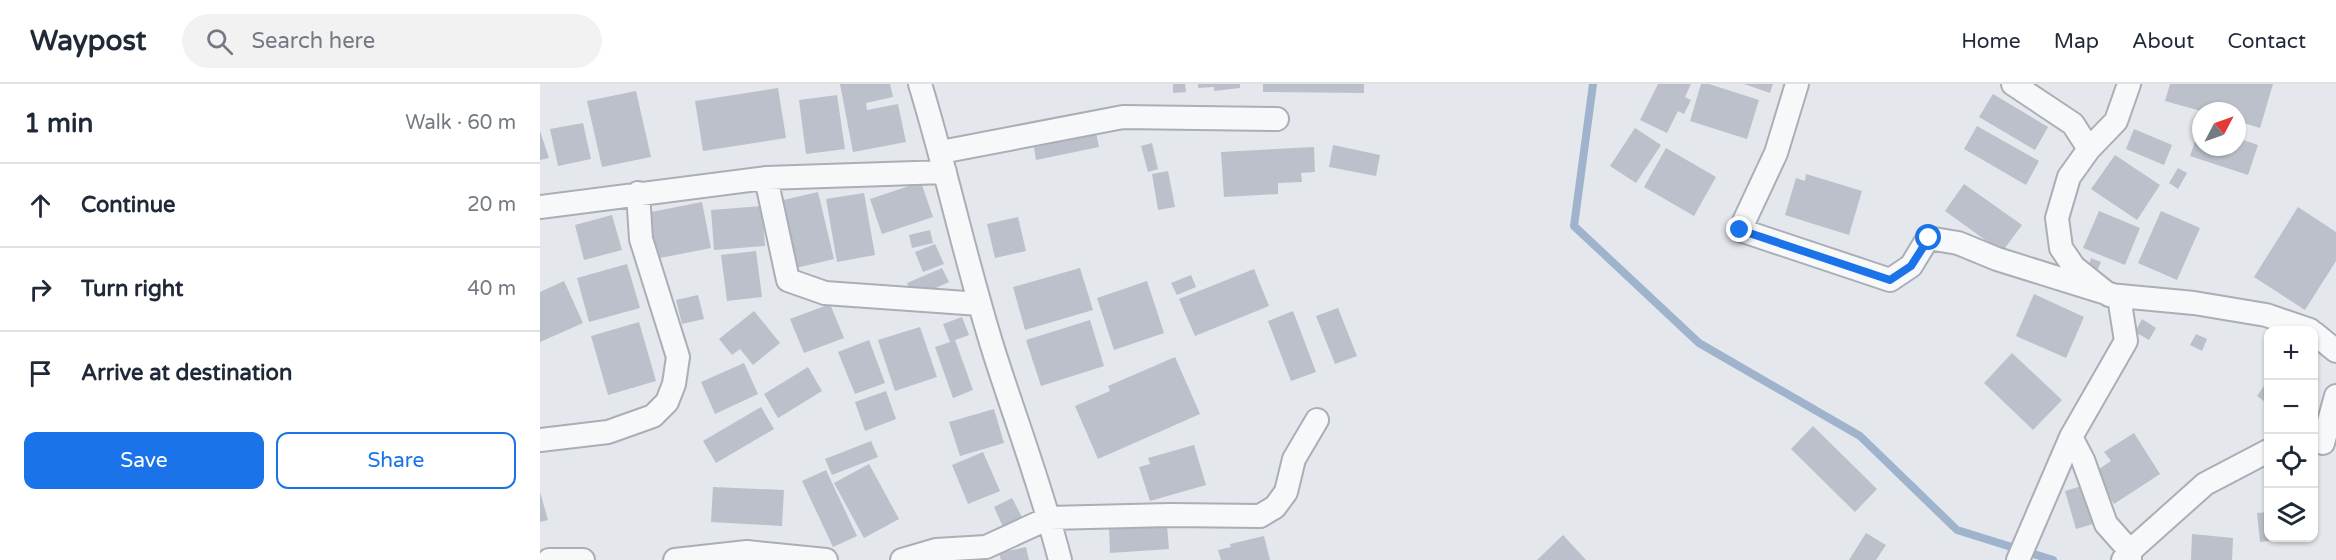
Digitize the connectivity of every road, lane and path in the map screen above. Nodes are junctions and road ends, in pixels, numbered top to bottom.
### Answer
1 (920, 84) edge
2 (1797, 84) edge
3 (2013, 84) edge
4 (2129, 84) edge
5 (1277, 119) dead end
6 (2089, 149) junction
7 (943, 162) junction
8 (766, 178) junction
9 (638, 193) junction
10 (540, 207) edge
11 (2109, 295) junction
12 (981, 304) junction
13 (2296, 326) edge
14 (2318, 337) edge
15 (2336, 351) edge
16 (2336, 396) edge
17 (1317, 420) dead end
18 (2071, 436) junction
19 (540, 440) edge
20 (2324, 445) edge
21 (2264, 454) edge
22 (1049, 518) junction
23 (2128, 557) edge
24 (549, 560) edge
25 (583, 560) edge
26 (675, 560) edge
27 (826, 560) edge
28 (902, 560) edge
29 (1060, 560) edge
30 (2018, 560) edge

1 - 7 street
2 - 11 street
3 - 6 street
4 - 6 street
5 - 7 street
6 - 11 street
7 - 8 street
7 - 12 street
8 - 9 street
8 - 12 street
9 - 10 street
9 - 19 street
11 - 13 street
11 - 18 street
12 - 22 street
14 - 15 street
16 - 20 street
17 - 22 street
18 - 23 street
18 - 30 street
21 - 23 street
22 - 28 street
22 - 29 street
24 - 25 street
26 - 27 street

